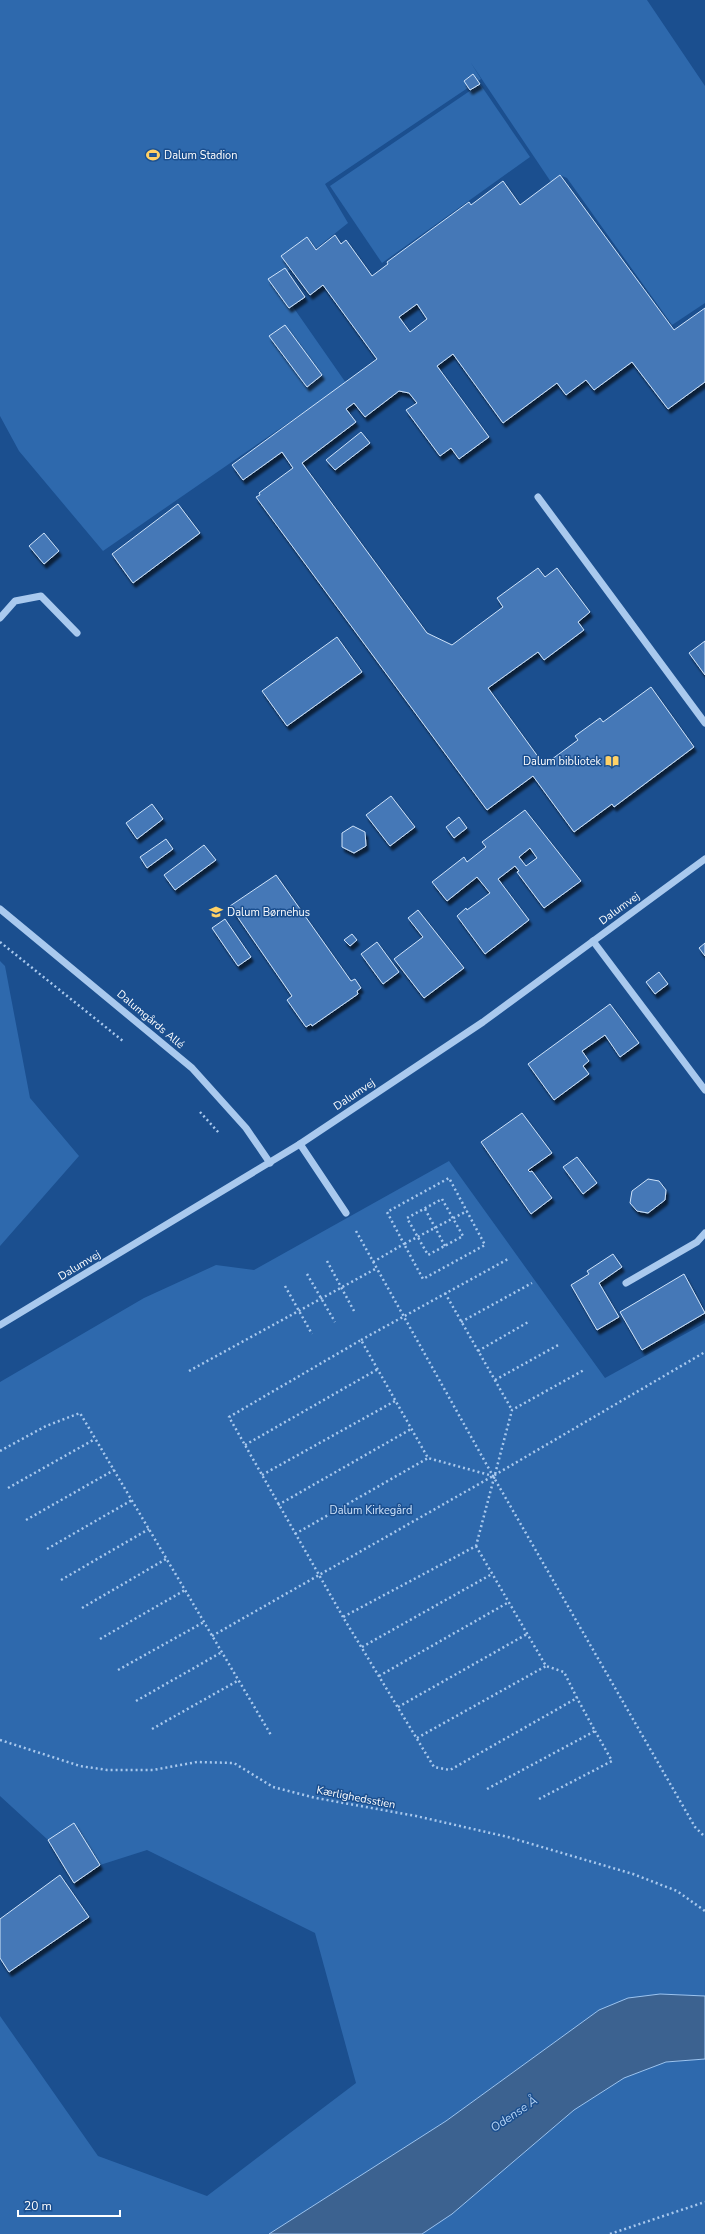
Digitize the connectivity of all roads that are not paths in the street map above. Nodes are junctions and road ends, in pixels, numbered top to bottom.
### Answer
1 (538, 497) dead end
2 (0, 618) edge
3 (77, 633) dead end
4 (705, 723) edge
5 (705, 859) edge
6 (0, 909) edge
7 (592, 941) junction
8 (705, 1090) edge
9 (300, 1144) junction
10 (270, 1163) junction
11 (346, 1213) road end
12 (705, 1233) edge
13 (626, 1283) dead end
14 (0, 1325) edge

1 - 4 street
2 - 3 street
5 - 7 street, Dalumvej
6 - 10 street, Dalumgårds Allé
7 - 8 street
7 - 9 street, Dalumvej
9 - 10 street, Dalumvej
9 - 11 street
10 - 14 street, Dalumvej
12 - 13 street

